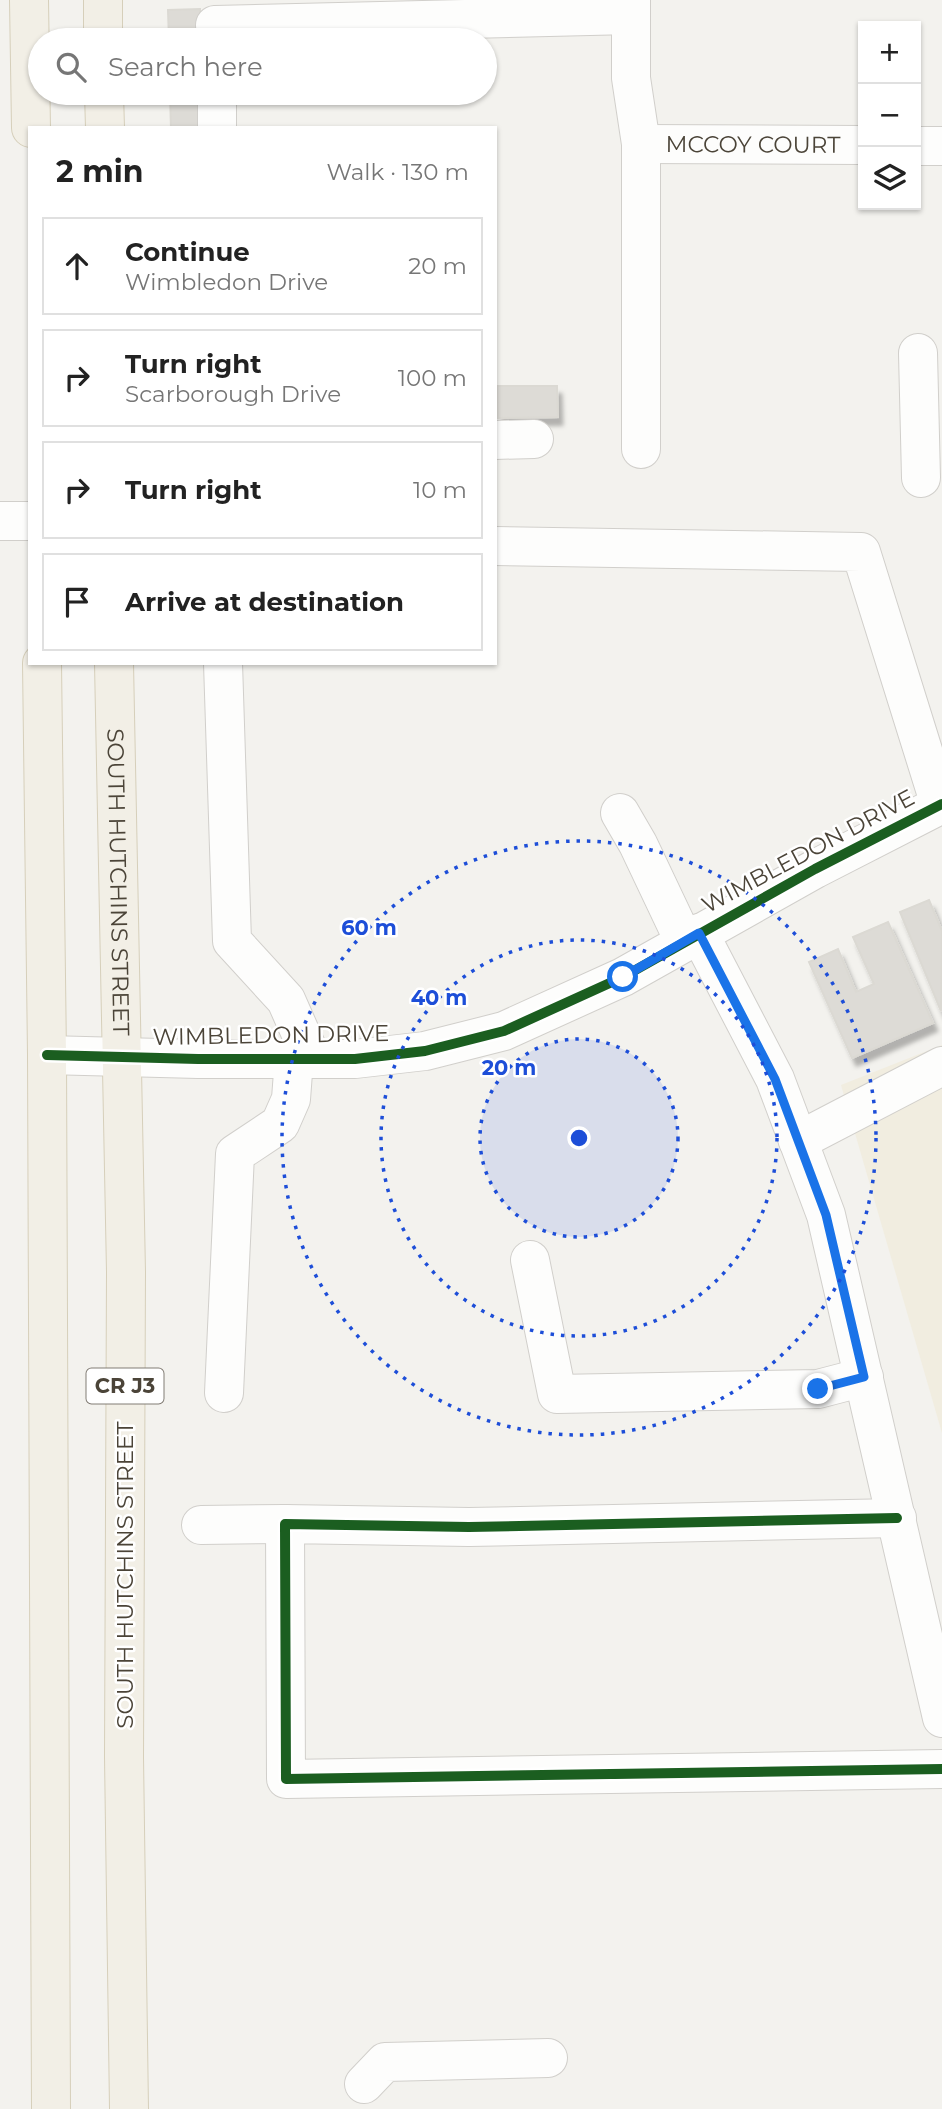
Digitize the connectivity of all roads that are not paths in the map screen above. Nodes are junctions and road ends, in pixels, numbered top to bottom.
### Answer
1 (29, 0) edge
2 (103, 0) edge
3 (631, 7) edge
4 (29, 28) edge
5 (103, 28) edge
6 (215, 28) edge
7 (31, 105) edge
8 (104, 105) edge
9 (217, 105) edge
10 (31, 126) edge
11 (104, 126) edge
12 (217, 126) edge
13 (641, 144) junction
14 (858, 145) edge
15 (921, 146) edge
16 (942, 146) edge
17 (918, 353) dead end
18 (931, 415) edge
19 (534, 439) dead end
20 (497, 440) edge
21 (641, 449) dead end
22 (921, 478) dead end
23 (0, 521) edge
24 (28, 522) edge
25 (497, 546) edge
26 (42, 665) edge
27 (114, 665) edge
28 (223, 665) edge
29 (941, 805) edge
30 (620, 813) dead end
31 (692, 937) junction
32 (47, 1055) junction
33 (123, 1057) junction
34 (303, 1059) junction
35 (937, 1068) edge
36 (798, 1141) junction
37 (530, 1259) dead end
38 (864, 1377) junction
39 (224, 1393) dead end
40 (897, 1518) junction
41 (285, 1524) junction
42 (201, 1525) dead end
43 (942, 1718) edge
44 (942, 1769) edge
45 (548, 2058) dead end
46 (364, 2084) dead end
47 (51, 2109) edge
48 (129, 2109) edge

1 - 4 main road
2 - 5 main road
3 - 6 street
3 - 13 street
7 - 10 main road
8 - 11 main road
9 - 12 street
13 - 14 street, MCCOY COURT
13 - 21 street
15 - 16 street
17 - 18 street
18 - 22 street
19 - 20 street
23 - 24 street
25 - 29 street
26 - 32 main road
27 - 33 main road, SOUTH HUTCHINS STREET / CR J3
28 - 34 street
29 - 31 street, WIMBLEDON DRIVE
30 - 31 street
31 - 34 street, WIMBLEDON DRIVE
31 - 36 street
32 - 33 street, WIMBLEDON DRIVE
32 - 47 main road
33 - 34 street, WIMBLEDON DRIVE
33 - 48 main road, SOUTH HUTCHINS STREET / CR J3
34 - 39 street
35 - 36 street
36 - 38 street
37 - 38 street
38 - 40 street
40 - 41 street
40 - 43 street
41 - 42 street
41 - 44 street
45 - 46 street

